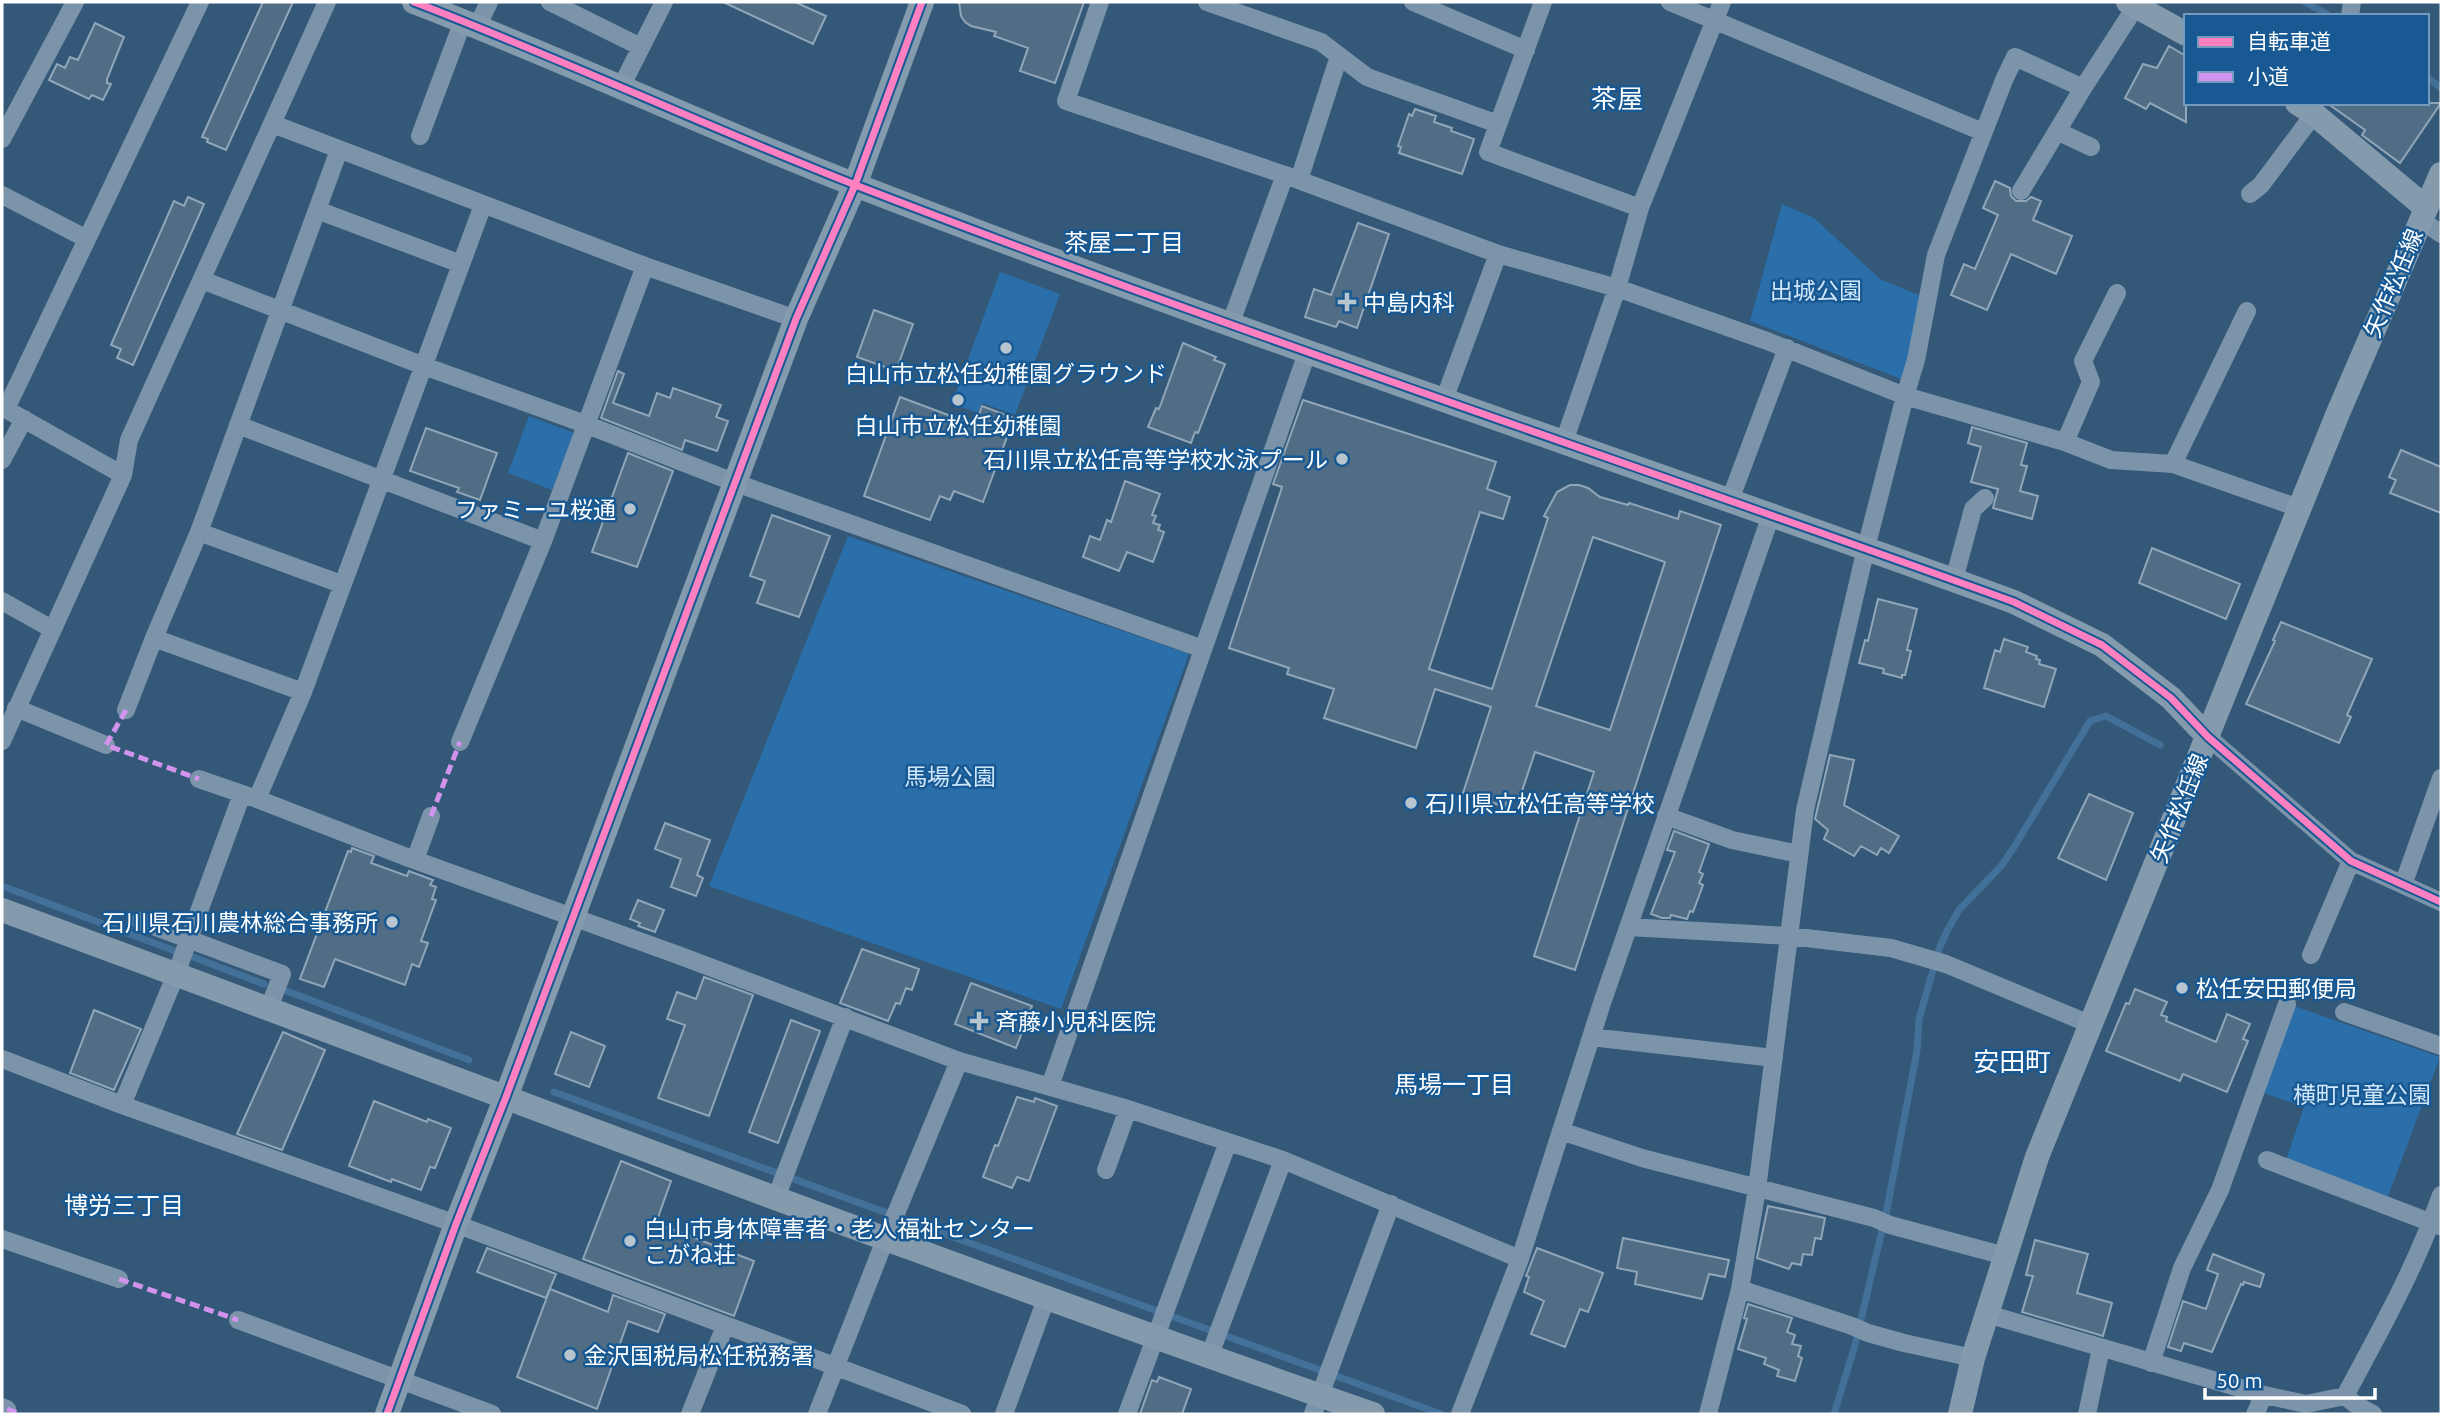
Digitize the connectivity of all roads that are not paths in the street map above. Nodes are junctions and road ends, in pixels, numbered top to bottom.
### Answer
1 (75, 2) edge
2 (200, 2) edge
3 (327, 2) edge
4 (414, 2) edge
5 (489, 2) edge
6 (550, 2) edge
7 (664, 2) edge
8 (922, 2) edge
9 (1100, 2) edge
10 (1207, 2) edge
11 (1413, 2) edge
12 (1543, 2) edge
13 (1670, 2) edge
14 (1722, 2) edge
15 (2132, 4) edge
16 (1715, 19) junction
17 (470, 23) junction
18 (2184, 33) edge
19 (641, 47) junction
20 (1525, 50) junction
21 (1339, 56) junction
22 (621, 87) junction
23 (2083, 88) junction
24 (2306, 107) edge
25 (8, 108) edge
26 (273, 124) junction
27 (1498, 124) junction
28 (2057, 131) junction
29 (1983, 132) junction
30 (420, 136) dead end
31 (2, 139) edge
32 (2091, 146) dead end
33 (339, 150) junction
34 (2441, 173) edge
35 (1292, 177) junction
36 (855, 185) junction
37 (2021, 191) dead end
38 (2250, 194) dead end
39 (2, 195) edge
40 (483, 205) junction
41 (1640, 208) junction
42 (317, 209) junction
43 (2423, 213) junction
44 (2441, 234) edge
45 (87, 239) junction
46 (1498, 254) junction
47 (461, 264) junction
48 (645, 266) junction
49 (202, 280) junction
50 (1617, 288) junction
51 (2117, 293) dead end
52 (281, 310) junction
53 (2247, 312) dead end
54 (796, 319) junction
55 (1230, 325) junction
56 (1787, 348) junction
57 (1307, 353) junction
58 (424, 366) junction
59 (1905, 396) junction
60 (1444, 400) junction
61 (4, 408) edge
62 (24, 419) junction
63 (585, 424) junction
64 (238, 425) junction
65 (1564, 442) junction
66 (2066, 442) junction
67 (2, 460) edge
68 (2173, 464) junction
69 (123, 475) junction
70 (383, 479) junction
71 (736, 483) junction
72 (1985, 498) dead end
73 (1730, 500) junction
74 (2299, 508) junction
75 (1772, 515) junction
76 (199, 532) junction
77 (543, 541) junction
78 (1866, 548) junction
79 (1954, 580) junction
80 (341, 584) junction
81 (2, 601) edge
82 (52, 629) junction
83 (154, 638) junction
84 (1203, 649) junction
85 (303, 692) junction
86 (16, 708) junction
87 (126, 710) dead end
88 (2208, 737) junction
89 (2, 741) edge
90 (460, 742) dead end
91 (106, 745) dead end
92 (2441, 778) edge
93 (199, 779) dead end
94 (250, 797) junction
95 (431, 816) dead end
96 (1667, 816) junction
97 (1800, 854) junction
98 (415, 860) junction
99 (2351, 861) junction
100 (2403, 885) junction
101 (2441, 902) edge
102 (2, 910) edge
103 (573, 917) junction
104 (140, 921) dead end
105 (1628, 927) junction
106 (1790, 936) junction
107 (189, 939) junction
108 (2311, 955) dead end
109 (176, 974) junction
110 (2287, 1004) dead end
111 (269, 1008) junction
112 (2344, 1012) dead end
113 (845, 1017) junction
114 (2092, 1025) junction
115 (1591, 1037) junction
116 (2441, 1046) edge
117 (1774, 1058) junction
118 (2, 1059) edge
119 (959, 1060) junction
120 (1050, 1086) junction
121 (506, 1097) junction
122 (122, 1105) junction
123 (1128, 1109) junction
124 (1561, 1131) junction
125 (1228, 1142) junction
126 (1283, 1160) junction
127 (2267, 1160) dead end
128 (1106, 1170) dead end
129 (781, 1183) junction
130 (1757, 1189) junction
131 (2441, 1195) edge
132 (1391, 1204) junction
133 (456, 1224) junction
134 (2436, 1225) edge
135 (889, 1232) junction
136 (2, 1238) edge
137 (2005, 1256) junction
138 (1520, 1259) junction
139 (119, 1279) dead end
140 (1740, 1289) junction
141 (1046, 1299) junction
142 (1987, 1314) junction
143 (238, 1320) dead end
144 (1162, 1321) junction
145 (725, 1326) junction
146 (1212, 1348) junction
147 (2101, 1348) junction
148 (1973, 1358) junction
149 (2151, 1363) junction
150 (835, 1367) junction
151 (400, 1379) junction
152 (1322, 1389) edge
153 (2264, 1395) junction
154 (2345, 1396) junction
155 (2, 1407) edge
156 (5, 1414) edge
157 (387, 1414) edge
158 (492, 1414) edge
159 (690, 1414) edge
160 (817, 1414) edge
161 (962, 1414) edge
162 (1004, 1414) edge
163 (1127, 1414) edge
164 (1373, 1414) edge
165 (1460, 1414) edge
166 (1708, 1414) edge
167 (1960, 1414) edge
168 (2087, 1414) edge
169 (2255, 1414) edge
170 (2373, 1414) edge

1 - 25 street
2 - 45 street
3 - 26 street
4 - 17 street
5 - 17 street
6 - 19 street
7 - 19 street
8 - 36 street
9 - 35 street
10 - 21 street
11 - 20 street
12 - 20 street
13 - 16 street
14 - 16 street
15 - 18 street
15 - 23 street
16 - 29 street
16 - 41 street
17 - 22 street
17 - 30 street
19 - 22 street
20 - 27 street
21 - 27 street
21 - 35 street
22 - 36 street
23 - 28 street
23 - 29 street
24 - 38 street
24 - 43 street
25 - 31 street
26 - 33 street
26 - 49 street
27 - 41 street
28 - 32 street
28 - 37 street
29 - 59 street
33 - 40 street
33 - 42 street
34 - 43 street, 矢作松任線
35 - 46 street
35 - 55 street
36 - 54 street
36 - 55 street
39 - 45 street
40 - 47 street
40 - 48 street
41 - 50 street
42 - 47 street
42 - 52 street
43 - 44 street
43 - 74 street, 矢作松任線
45 - 61 street
46 - 50 street
46 - 60 street
47 - 58 street
48 - 54 street
48 - 63 street
49 - 52 street
49 - 69 street
50 - 56 street
50 - 65 street
51 - 66 street
52 - 58 street
52 - 64 street
53 - 68 street
54 - 71 street
55 - 57 street
56 - 59 street
56 - 73 street
57 - 60 street
57 - 84 street
58 - 63 street
58 - 70 street
59 - 66 street
59 - 78 street
60 - 65 street
61 - 62 street
62 - 67 street
62 - 69 street
63 - 71 street
63 - 77 street
64 - 70 street
64 - 76 street
65 - 73 street
66 - 68 street
68 - 74 street
69 - 82 street
70 - 77 street
70 - 80 street
71 - 84 street
71 - 103 street
72 - 79 street
73 - 75 street
74 - 88 street, 矢作松任線
75 - 78 street
75 - 96 street
76 - 80 street
76 - 83 street
77 - 90 street
78 - 79 street
78 - 97 street
79 - 88 street
80 - 85 street
81 - 82 street
82 - 86 street
83 - 85 street
83 - 87 street
84 - 120 street
85 - 94 street
86 - 89 street
86 - 91 street
88 - 99 street
88 - 114 street, 矢作松任線
92 - 100 street
93 - 94 street
94 - 98 street
94 - 107 street
95 - 98 street
96 - 97 street
96 - 105 street
97 - 106 street
98 - 103 street
99 - 100 street
99 - 108 street
100 - 101 street
102 - 109 street
103 - 113 street
103 - 121 street
104 - 107 street
105 - 106 street
105 - 115 street
106 - 114 street
106 - 117 street
107 - 109 street
107 - 111 street
109 - 111 street
109 - 122 street
110 - 149 street
111 - 121 street
112 - 116 street
113 - 119 street
113 - 129 street
114 - 137 street, 矢作松任線
115 - 117 street
115 - 124 street
117 - 130 street
118 - 122 street
119 - 120 street
119 - 135 street
120 - 123 street
121 - 129 street
121 - 133 street
122 - 133 street
123 - 125 street
123 - 128 street
124 - 130 street
124 - 138 street
125 - 126 street
125 - 144 street
126 - 132 street
126 - 146 street
127 - 134 street
129 - 135 street
130 - 137 street
130 - 140 street
131 - 134 street
132 - 138 street
132 - 152 street
133 - 145 street
133 - 151 street
134 - 154 street
135 - 141 street
135 - 150 street
136 - 139 street
137 - 142 street, 矢作松任線
138 - 165 street
140 - 148 street
140 - 166 street
141 - 144 street
141 - 162 street
142 - 147 street
142 - 148 street, 矢作松任線
143 - 151 street
144 - 146 street
144 - 163 street
145 - 150 street
145 - 159 street
146 - 152 street
147 - 149 street
147 - 168 street
148 - 167 street, 矢作松任線
149 - 153 street
150 - 160 street
150 - 161 street
151 - 157 street
151 - 158 street
152 - 164 street
153 - 154 street
153 - 169 street
154 - 170 street
155 - 156 street

